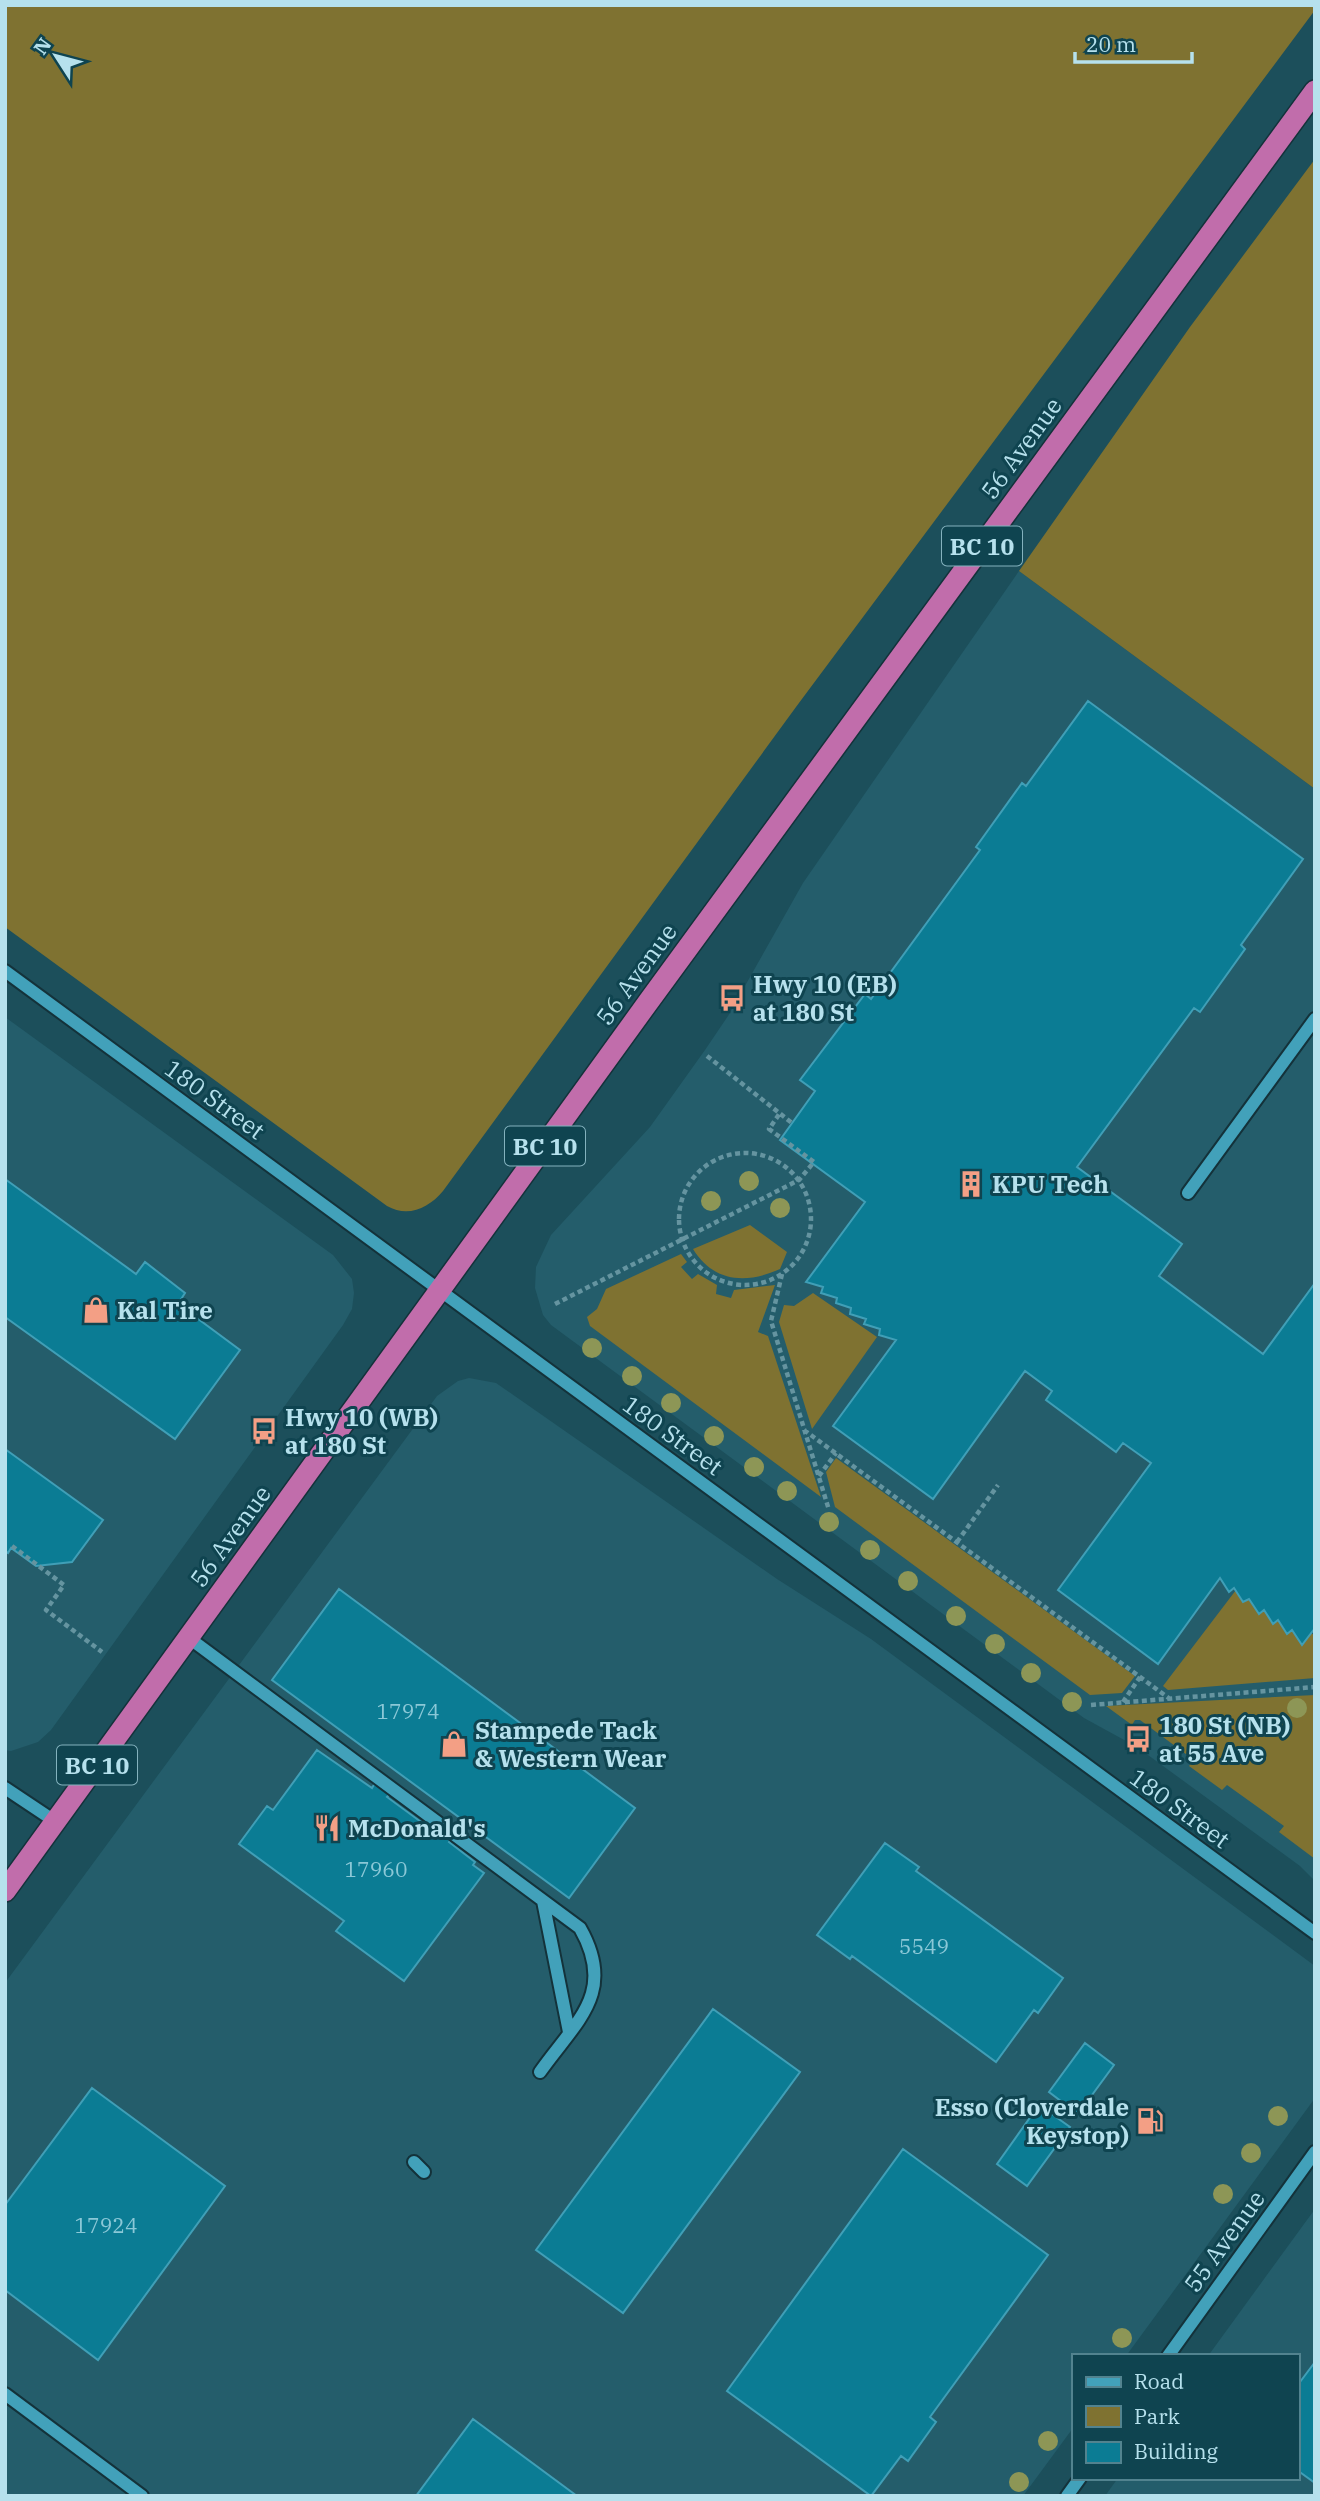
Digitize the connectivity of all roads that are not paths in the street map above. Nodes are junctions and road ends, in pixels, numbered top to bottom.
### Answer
1 (1315, 91) edge
2 (5, 971) edge
3 (1315, 1019) edge
4 (1188, 1193) dead end
5 (440, 1290) junction
6 (189, 1639) junction
7 (5, 1787) edge
8 (56, 1822) junction
9 (5, 1891) edge
10 (543, 1901) junction
11 (1315, 1933) edge
12 (569, 2032) junction
13 (540, 2072) dead end
14 (1315, 2152) edge
15 (414, 2162) dead end
16 (424, 2172) dead end
17 (1169, 2354) edge
18 (5, 2393) edge
19 (1079, 2480) edge
20 (142, 2496) edge
21 (1067, 2496) edge

1 - 5 highway, 56 Avenue / BC 10
2 - 5 street, 180 Street
3 - 4 street
5 - 6 highway, 56 Avenue / BC 10
5 - 11 street, 180 Street
6 - 8 highway, 56 Avenue / BC 10
6 - 10 street
7 - 8 street
8 - 9 highway, 56 Avenue / BC 10
10 - 12 street
10 - 12 street
12 - 13 street
14 - 17 street, 55 Avenue
15 - 16 street
18 - 20 street
19 - 21 street

